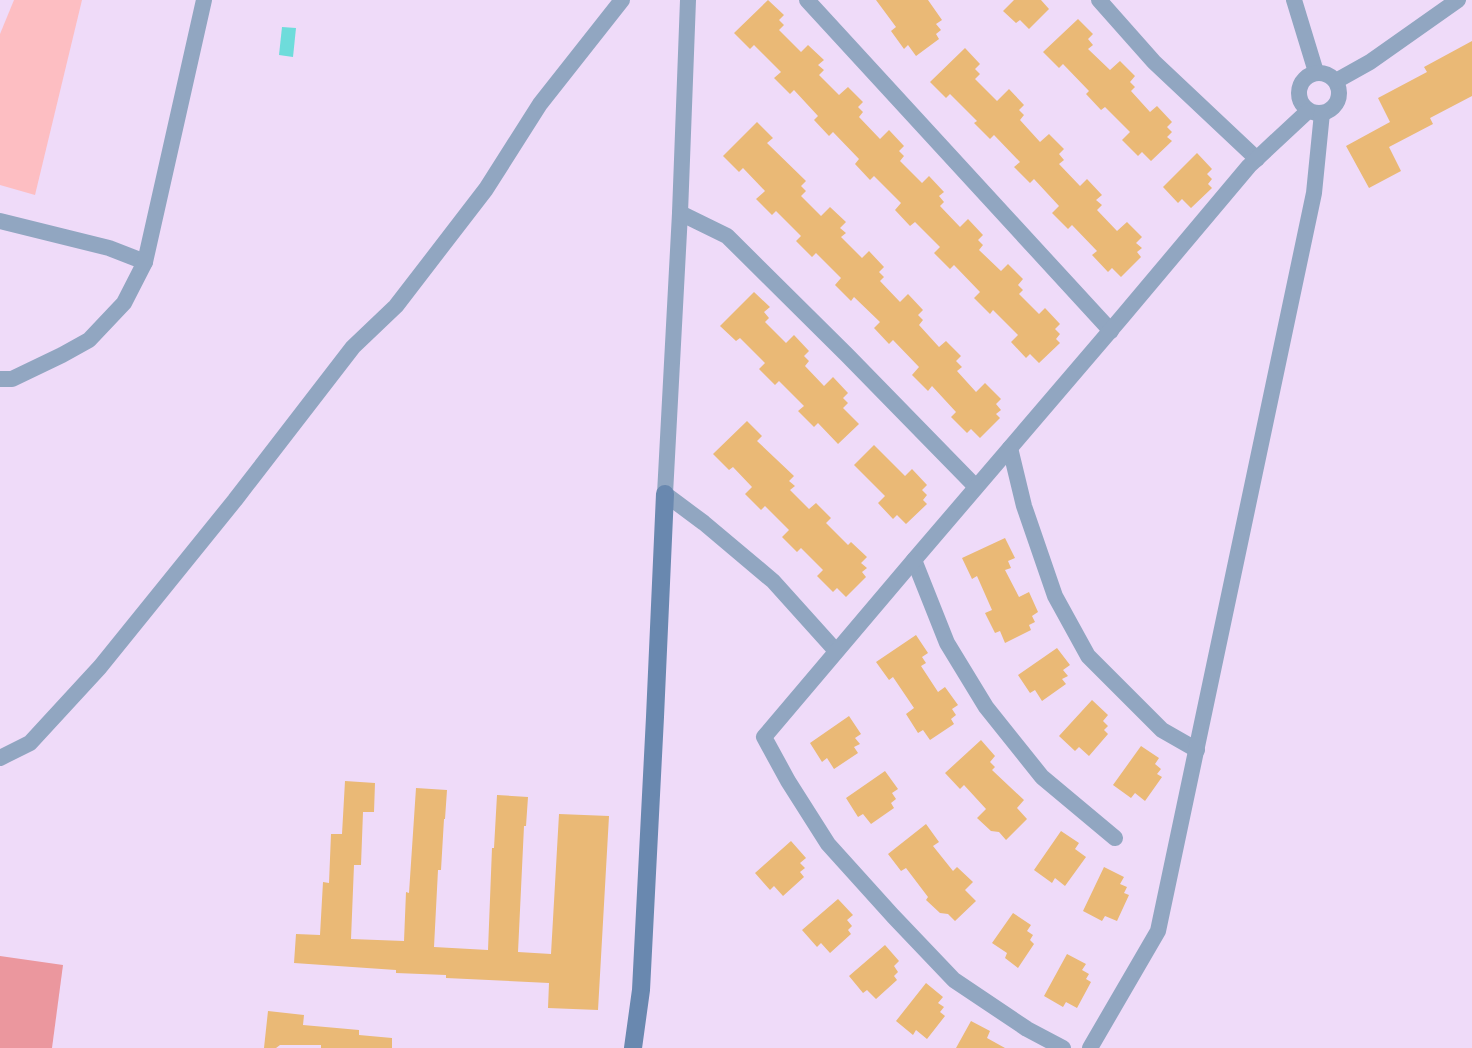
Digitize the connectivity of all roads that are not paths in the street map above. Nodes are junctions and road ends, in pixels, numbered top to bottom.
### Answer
1 (204, 0) edge
2 (622, 0) edge
3 (688, 0) edge
4 (807, 0) edge
5 (1099, 0) edge
6 (1294, 0) edge
7 (1458, 0) edge
8 (1316, 72) junction
9 (1336, 81) junction
10 (1315, 112) junction
11 (1257, 159) junction
12 (680, 213) junction
13 (0, 221) edge
14 (145, 262) junction
15 (1111, 331) junction
16 (0, 378) edge
17 (1010, 448) junction
18 (976, 487) junction
19 (665, 494) junction
20 (914, 560) junction
21 (836, 651) junction
22 (1197, 750) junction
23 (0, 758) edge
24 (1115, 838) dead end
25 (633, 1048) edge
26 (1063, 1048) edge
27 (1090, 1048) edge

1 - 14 street
2 - 23 street
3 - 12 street
4 - 15 street
5 - 11 street
6 - 8 street
7 - 9 street
8 - 9 street
8 - 10 street
9 - 10 street
10 - 11 street
10 - 22 street
11 - 15 street
12 - 18 street
12 - 19 street
13 - 14 street
14 - 16 street
15 - 17 street
17 - 18 street
17 - 22 street
18 - 20 street
19 - 21 street
19 - 25 street
20 - 21 street
20 - 24 street
21 - 26 street
22 - 27 street

